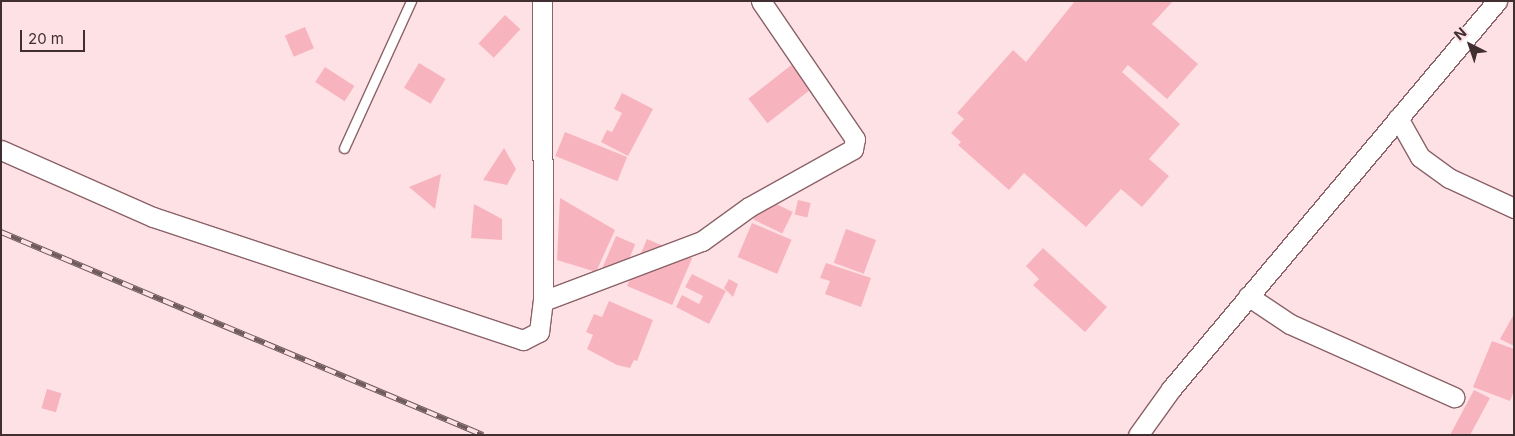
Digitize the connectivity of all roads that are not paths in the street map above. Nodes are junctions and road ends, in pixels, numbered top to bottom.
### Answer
1 (411, 1) edge
2 (542, 1) edge
3 (761, 1) edge
4 (1497, 1) edge
5 (1398, 118) junction
6 (344, 148) dead end
7 (1, 150) edge
8 (1514, 208) edge
9 (1248, 296) junction
10 (543, 301) junction
11 (1454, 397) dead end
12 (1138, 435) edge

1 - 6 lane
2 - 10 street
3 - 10 street
4 - 5 street
5 - 8 street
5 - 9 street
7 - 10 street
9 - 11 street
9 - 12 street

